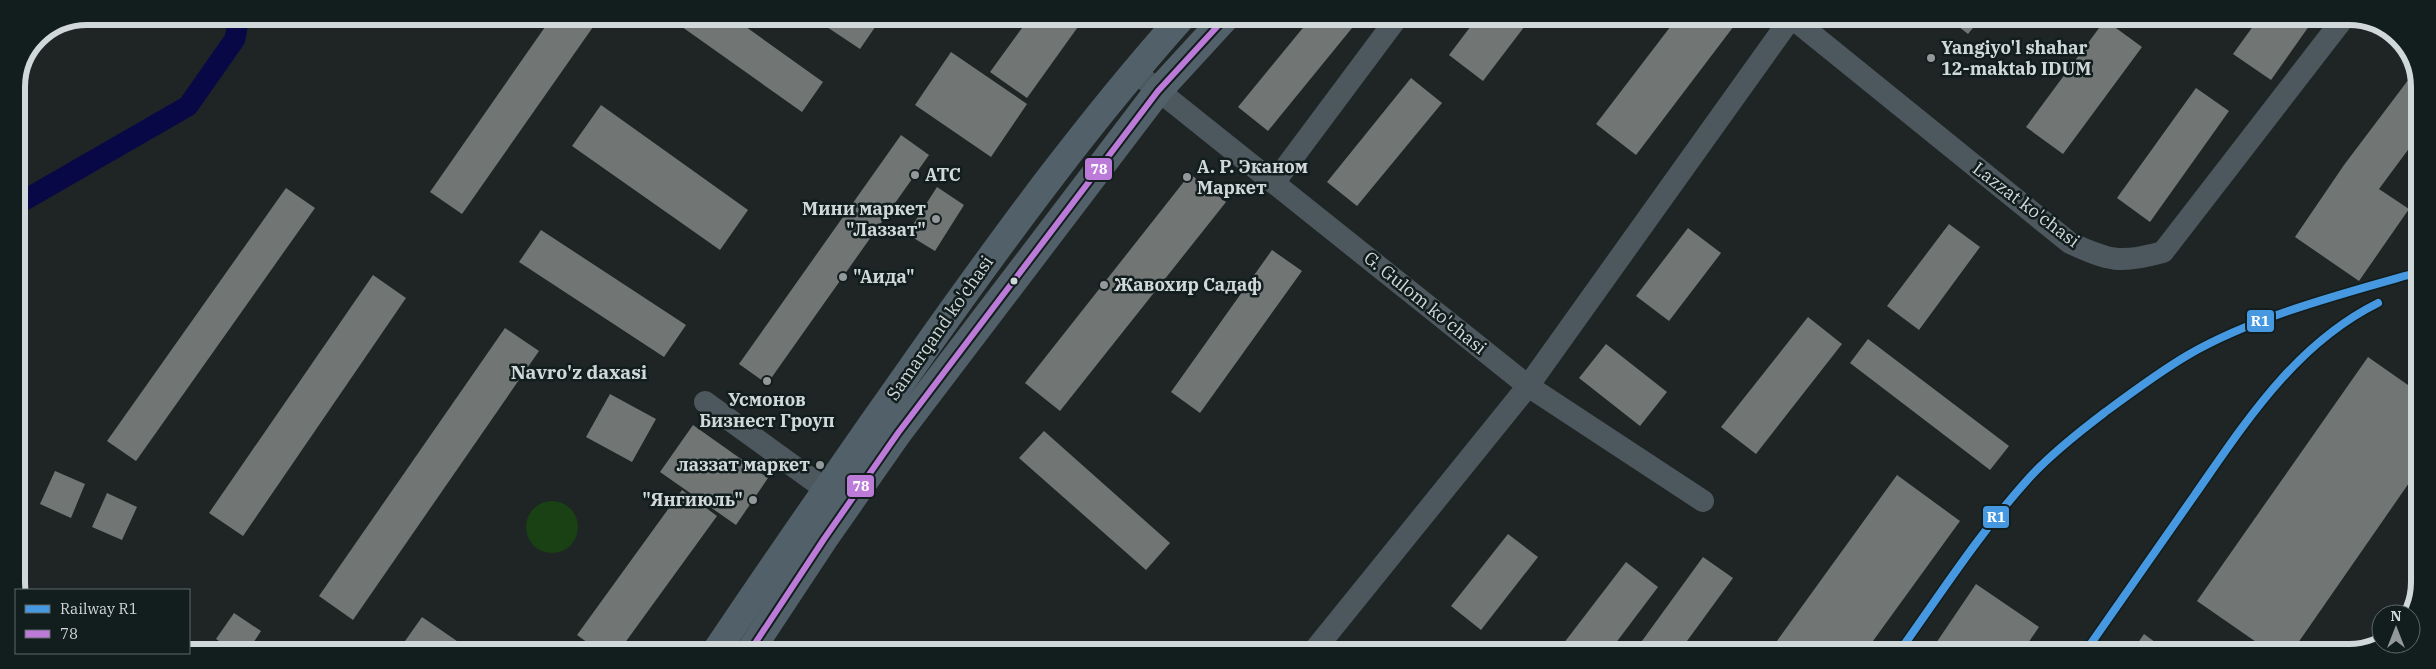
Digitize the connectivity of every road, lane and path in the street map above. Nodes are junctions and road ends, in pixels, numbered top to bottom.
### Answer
1 (1175, 25) edge
2 (1219, 25) edge
3 (1392, 25) edge
4 (1786, 25) edge
5 (1800, 25) edge
6 (2338, 25) edge
7 (1134, 71) junction
8 (1158, 91) junction
9 (1274, 183) junction
10 (1528, 386) junction
11 (705, 402) dead end
12 (825, 489) junction
13 (1703, 501) dead end
14 (721, 644) edge
15 (755, 644) edge
16 (1319, 644) edge

1 - 7 main road, Samarqand ko'chasi
2 - 8 main road, Samarqand ko'chasi
3 - 9 street
4 - 10 street
5 - 6 street, Lazzat ko'chasi
7 - 8 street, G. Gulom ko'chasi
7 - 12 main road, Samarqand ko'chasi
8 - 9 street, G. Gulom ko'chasi
8 - 15 main road, Samarqand ko'chasi
9 - 10 street, G. Gulom ko'chasi
10 - 13 street, G. Gulom ko'chasi
10 - 16 street
11 - 12 street
12 - 14 main road, Samarqand ko'chasi

